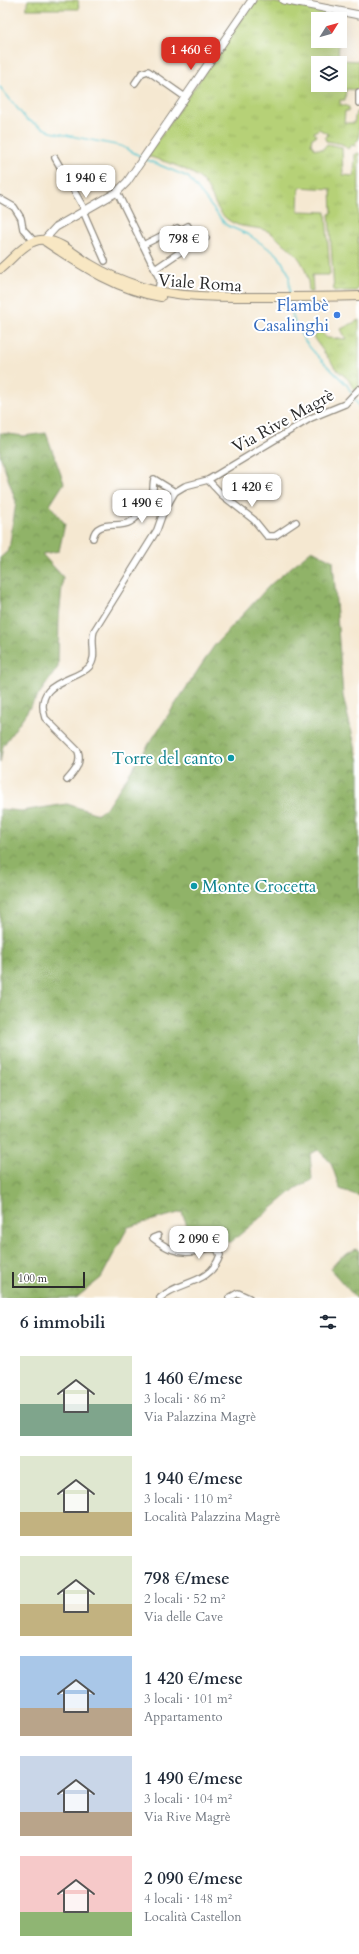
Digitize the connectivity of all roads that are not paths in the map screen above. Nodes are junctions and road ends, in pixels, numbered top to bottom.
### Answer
1 (283, 0) edge
2 (249, 1) edge
3 (359, 15) edge
4 (135, 83) dead end
5 (359, 92) edge
6 (185, 97) junction
7 (359, 103) edge
8 (55, 158) dead end
9 (117, 192) junction
10 (0, 199) edge
11 (84, 211) junction
12 (188, 226) dead end
13 (206, 238) dead end
14 (44, 240) junction
15 (35, 242) junction
16 (143, 245) junction
17 (105, 261) dead end
18 (154, 269) junction
19 (1, 270) edge
20 (158, 291) junction
21 (359, 296) edge
22 (333, 299) junction
23 (253, 300) junction
24 (359, 301) edge
25 (359, 390) edge
26 (208, 480) junction
27 (175, 492) junction
28 (296, 522) dead end
29 (93, 538) dead end
30 (67, 780) dead end
31 (158, 1236) dead end
32 (160, 1298) edge
33 (229, 1298) edge
34 (249, 1298) edge

1 - 3 street
2 - 6 street
4 - 6 street
5 - 7 street
6 - 9 street
8 - 11 street
9 - 11 street
9 - 16 street
10 - 15 street
11 - 14 street
11 - 17 street
12 - 16 street
13 - 18 street
14 - 15 main road
14 - 20 main road, Viale Roma
14 - 23 main road, Viale Roma
15 - 19 main road
16 - 18 street
18 - 20 street
20 - 23 main road, Viale Roma
21 - 22 main road, Viale Roma
22 - 23 main road, Viale Roma
22 - 24 main road, Viale Roma
25 - 26 street, Via Rive Magrè
26 - 27 street, Via Rive Magrè
26 - 28 street
27 - 29 street
27 - 30 street
31 - 32 street
33 - 34 street

